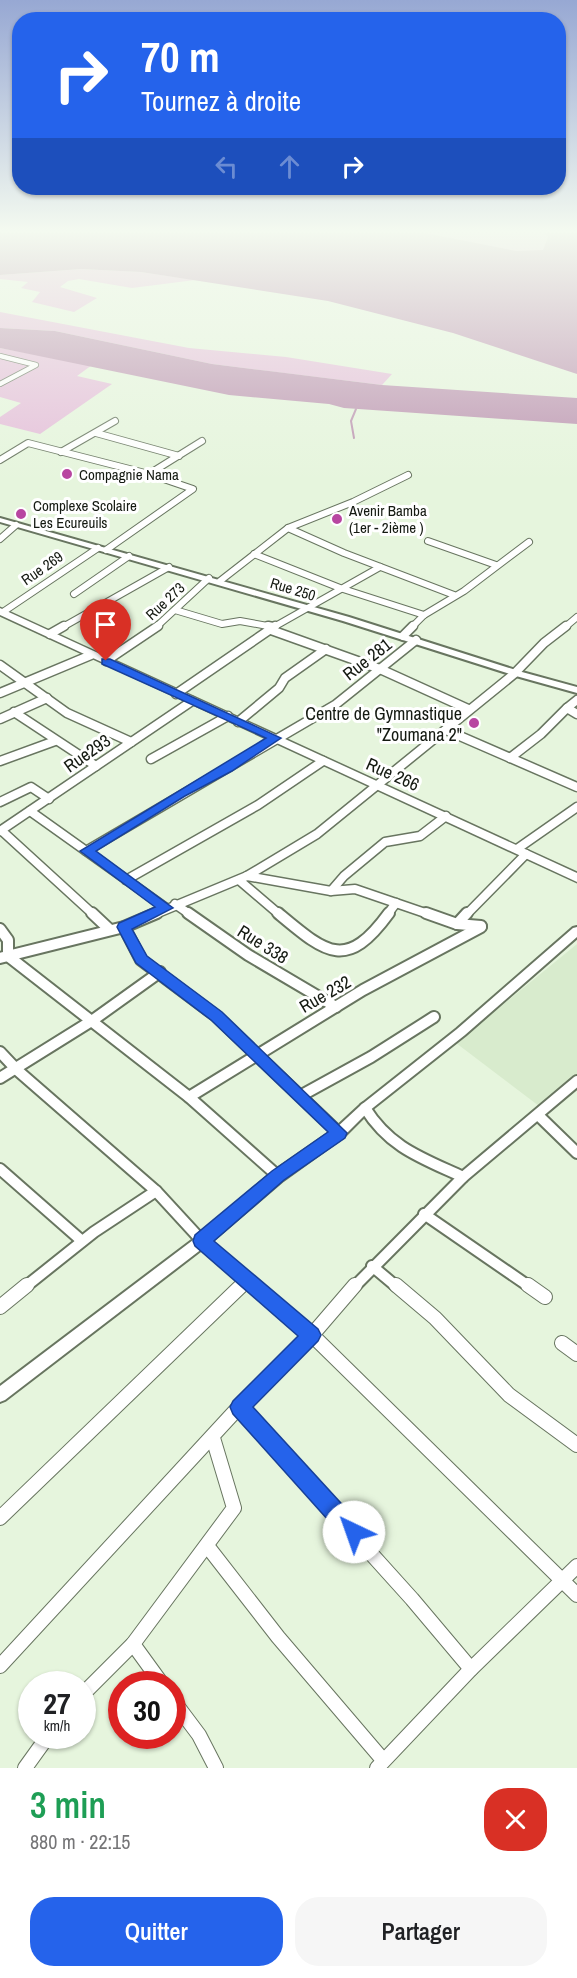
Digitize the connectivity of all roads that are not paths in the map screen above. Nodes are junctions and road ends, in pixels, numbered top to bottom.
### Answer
1 (0, 356) edge
2 (0, 384) edge
3 (116, 421) dead end
4 (96, 432) junction
5 (202, 441) dead end
6 (61, 452) junction
7 (179, 456) junction
8 (0, 460) edge
9 (149, 474) junction
10 (408, 476) dead end
11 (0, 520) edge
12 (16, 525) junction
13 (288, 528) junction
14 (0, 539) edge
15 (428, 541) dead end
16 (529, 542) dead end
17 (102, 549) junction
18 (254, 554) junction
19 (129, 556) junction
20 (496, 566) junction
21 (169, 567) junction
22 (380, 567) junction
23 (209, 578) junction
24 (220, 581) junction
25 (340, 588) junction
26 (74, 594) dead end
27 (454, 595) junction
28 (307, 607) junction
29 (175, 610) junction
30 (1, 612) edge
31 (424, 615) junction
32 (577, 617) edge
33 (272, 629) junction
34 (50, 634) junction
35 (403, 636) junction
36 (416, 640) junction
37 (326, 649) junction
38 (91, 655) junction
39 (106, 661) junction
40 (0, 665) edge
41 (380, 669) junction
42 (514, 674) junction
43 (27, 682) junction
44 (577, 690) edge
45 (0, 693) edge
46 (176, 694) junction
47 (47, 698) junction
48 (577, 700) edge
49 (192, 701) junction
50 (468, 708) junction
51 (567, 708) junction
52 (14, 712) junction
53 (577, 714) edge
54 (0, 719) edge
55 (233, 719) junction
56 (446, 730) junction
57 (275, 738) junction
58 (55, 741) junction
59 (131, 742) junction
60 (510, 758) junction
61 (152, 759) dead end
62 (0, 761) edge
63 (323, 761) junction
64 (96, 766) junction
65 (376, 785) junction
66 (577, 787) edge
67 (49, 799) junction
68 (0, 802) edge
69 (577, 807) edge
70 (30, 811) junction
71 (446, 816) junction
72 (1, 831) edge
73 (86, 851) junction
74 (521, 851) junction
75 (243, 878) junction
76 (577, 878) edge
77 (126, 880) junction
78 (331, 891) junction
79 (396, 903) junction
80 (170, 906) junction
81 (457, 924) junction
82 (124, 927) junction
83 (0, 929) edge
84 (109, 929) junction
85 (577, 931) edge
86 (4, 957) edge
87 (160, 972) junction
88 (336, 1007) junction
89 (434, 1017) dead end
90 (93, 1020) junction
91 (0, 1052) edge
92 (256, 1053) junction
93 (17, 1070) junction
94 (0, 1078) edge
95 (577, 1081) edge
96 (302, 1095) junction
97 (189, 1097) junction
98 (365, 1108) junction
99 (539, 1116) junction
100 (339, 1133) junction
101 (577, 1154) edge
102 (0, 1169) edge
103 (278, 1176) junction
104 (463, 1178) junction
105 (156, 1191) junction
106 (424, 1214) junction
107 (82, 1241) junction
108 (202, 1241) junction
109 (372, 1266) junction
110 (247, 1281) junction
111 (545, 1297) dead end
112 (0, 1307) edge
113 (312, 1335) junction
114 (562, 1343) dead end
115 (577, 1354) edge
116 (0, 1395) edge
117 (240, 1407) junction
118 (213, 1438) junction
119 (577, 1445) edge
120 (0, 1518) edge
121 (208, 1547) junction
122 (577, 1566) edge
123 (562, 1581) junction
124 (577, 1595) edge
125 (133, 1644) junction
126 (0, 1666) edge
127 (471, 1670) junction
128 (153, 1671) edge
129 (96, 1681) edge
130 (186, 1718) edge
131 (39, 1749) edge
132 (380, 1764) edge
133 (25, 1768) edge
134 (216, 1768) edge

1 - 2 street
3 - 4 street
4 - 6 street
4 - 7 street
5 - 7 street
6 - 8 street
6 - 9 street
7 - 9 street
9 - 17 street, Rue 269
10 - 13 street
11 - 12 street, Rue 250
12 - 14 street
12 - 17 street, Rue 250
13 - 18 street
13 - 22 street
15 - 20 street
16 - 20 street
17 - 19 street, Rue 250
17 - 30 street, Rue 269
18 - 24 street
18 - 25 street
19 - 21 street, Rue 250
19 - 26 street
20 - 27 street
21 - 23 street, Rue 250
21 - 34 street
22 - 25 street
22 - 27 street
23 - 24 street, Rue 250
23 - 29 street, Rue 273
24 - 28 street, Rue 250
25 - 28 street
25 - 31 street
27 - 31 street
28 - 33 street
28 - 35 street, Rue 250
29 - 33 street
29 - 39 street, Rue 273
30 - 34 main road, Rue 266
31 - 35 street
32 - 42 street
33 - 37 street
33 - 46 street
34 - 38 main road, Rue 266
35 - 36 street, Rue 250
36 - 41 street, Rue 281
36 - 42 street, Rue 250
37 - 41 street
37 - 55 street
38 - 39 main road, Rue 266
38 - 43 street
39 - 46 main road, Rue 266
40 - 43 street
41 - 50 street
41 - 57 street, Rue 281
42 - 44 street, Rue 250
42 - 50 street
43 - 45 street
43 - 47 street
46 - 49 main road, Rue 266
47 - 52 street
47 - 59 street
48 - 51 street
49 - 55 main road, Rue 266
49 - 59 street, Rue293
50 - 56 street
51 - 53 street
51 - 60 street
52 - 54 street
52 - 58 street
55 - 57 main road, Rue 266
55 - 61 street
56 - 60 street
56 - 65 street
57 - 63 main road, Rue 266
57 - 73 street, Rue 281
58 - 62 street
58 - 64 street
59 - 64 street, Rue293
60 - 66 street
63 - 65 main road, Rue 266
63 - 77 street
64 - 67 street, Rue293
65 - 71 main road, Rue 266
65 - 75 street
67 - 68 street
67 - 70 street, Rue293
69 - 74 street
70 - 72 street, Rue293
70 - 73 street, Rue 338
71 - 74 main road, Rue 266
71 - 78 street
72 - 84 street
73 - 77 street, Rue 338
74 - 76 main road, Rue 266
74 - 81 street
75 - 78 street
75 - 79 street
75 - 80 street
77 - 80 street, Rue 338
78 - 79 street
79 - 81 street
80 - 82 street
80 - 88 street, Rue 338
81 - 88 street, Rue 232
82 - 84 street
82 - 87 street
83 - 86 street
84 - 86 street
85 - 98 street
86 - 90 street
87 - 90 street
87 - 92 street
88 - 92 street, Rue 232
89 - 96 street
90 - 93 street
90 - 97 street
91 - 93 street
92 - 96 street
92 - 97 street, Rue 232
93 - 94 street
93 - 105 street
95 - 99 street
96 - 100 street
97 - 103 street
98 - 100 street
98 - 104 street
99 - 101 street
99 - 104 street
100 - 103 street
102 - 107 street
103 - 108 street
104 - 106 street
105 - 107 street
105 - 108 street
106 - 109 street
106 - 111 street
107 - 112 street
108 - 110 street
108 - 116 street
109 - 113 street
109 - 119 street
110 - 113 street
110 - 120 street
113 - 117 street
113 - 123 street
114 - 115 street
117 - 118 street
117 - 127 street
118 - 121 street
118 - 126 street
121 - 125 street
121 - 132 street
122 - 123 street
123 - 124 street
123 - 127 street
125 - 128 street
125 - 129 street
127 - 132 street
130 - 134 street
131 - 133 street

